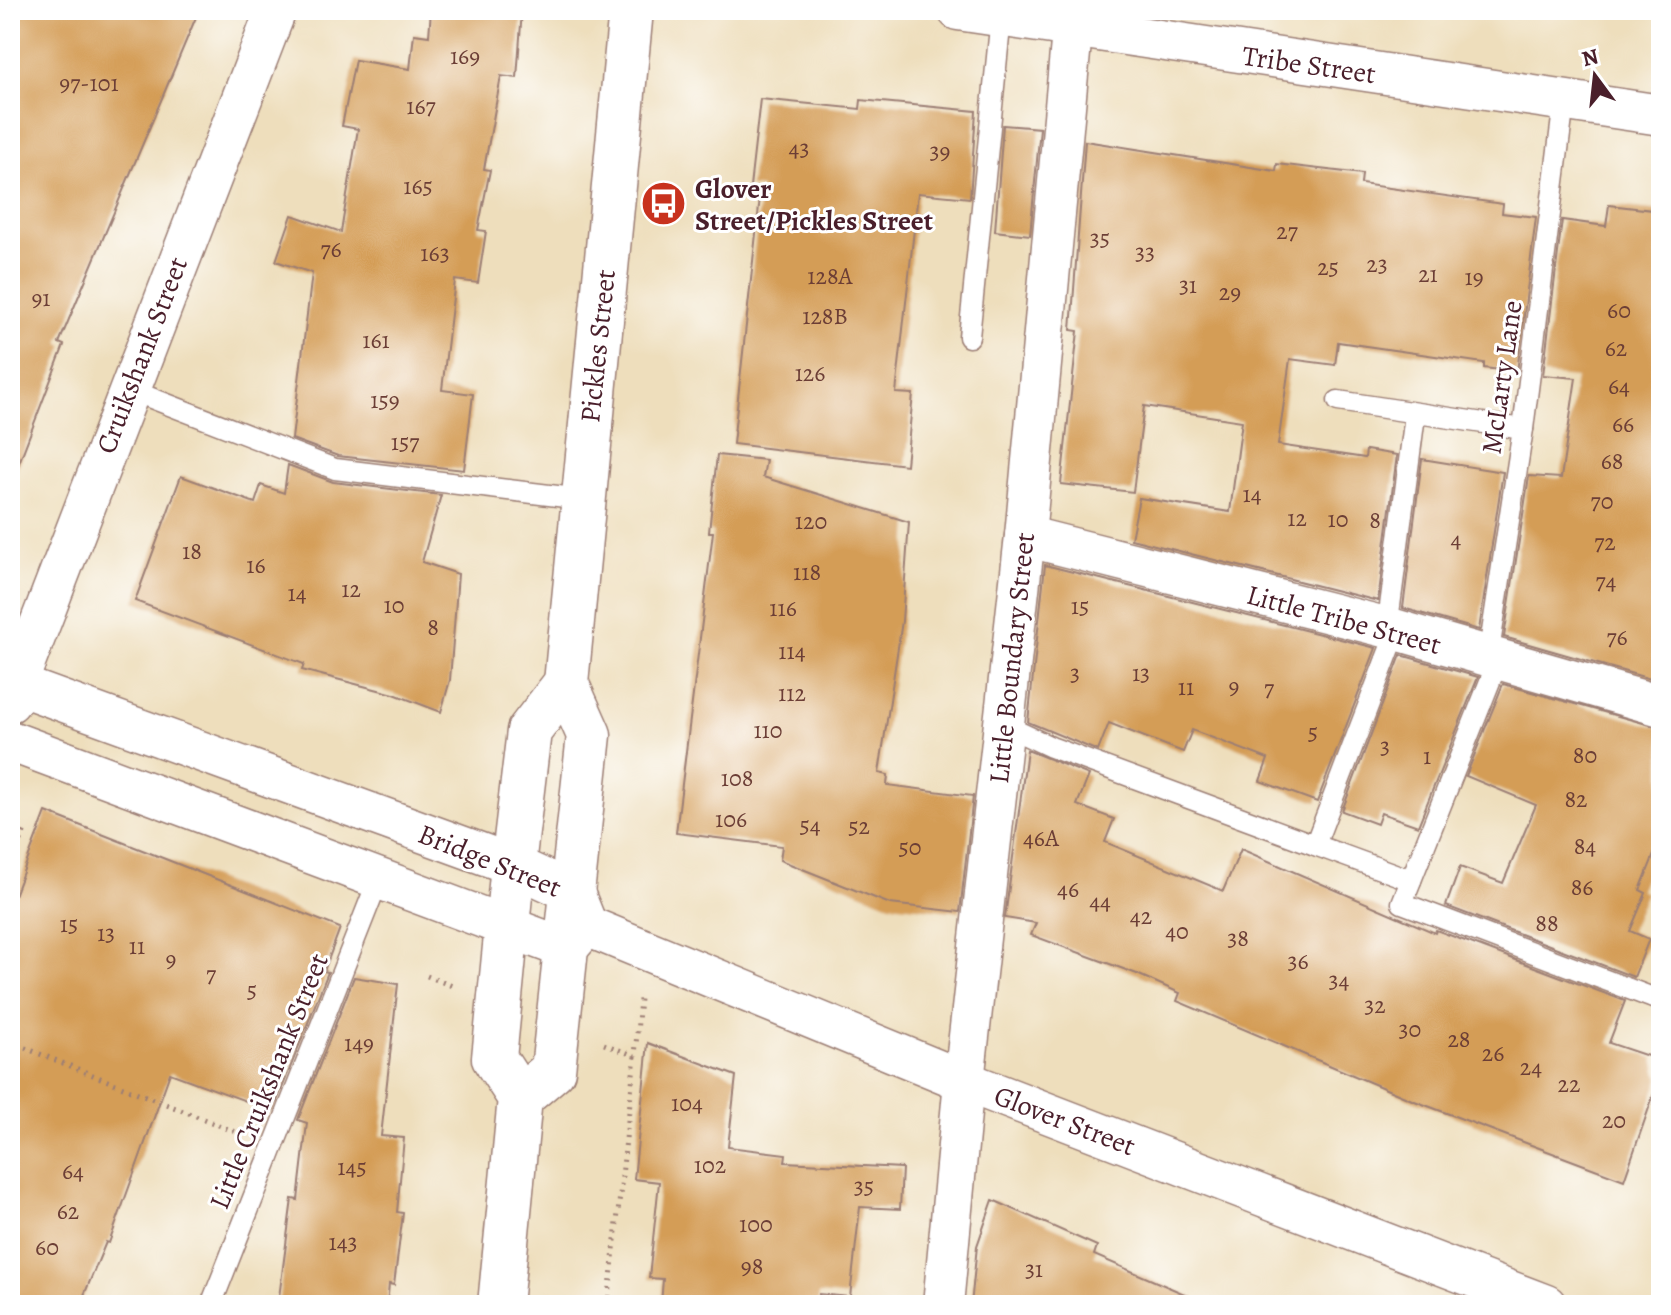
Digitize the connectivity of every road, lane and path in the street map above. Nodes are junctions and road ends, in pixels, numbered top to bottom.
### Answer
1 (276, 10) edge
2 (631, 10) edge
3 (958, 10) edge
4 (1001, 17) junction
5 (1073, 20) edge
6 (1564, 102) junction
7 (1661, 115) edge
8 (969, 337) dead end
9 (128, 389) junction
10 (1338, 401) dead end
11 (1415, 415) junction
12 (1523, 429) junction
13 (582, 499) junction
14 (1025, 536) junction
15 (1392, 630) junction
16 (1493, 659) junction
17 (566, 683) junction
18 (12, 689) edge
19 (1661, 706) edge
20 (1004, 725) junction
21 (10, 741) edge
22 (25, 829) dead end
23 (1315, 845) junction
24 (513, 865) junction
25 (10, 871) edge
26 (379, 878) junction
27 (1411, 880) junction
28 (576, 923) junction
29 (507, 928) junction
30 (1661, 1001) edge
31 (10, 1042) edge
32 (635, 1056) dead end
33 (964, 1081) junction
34 (520, 1098) junction
35 (272, 1146) junction
36 (211, 1305) edge
37 (500, 1305) edge
38 (608, 1305) edge
39 (943, 1305) edge
40 (1546, 1305) edge

1 - 9 street, Cruikshank Street
2 - 13 street, Pickles Street
3 - 4 street, Tribe Street
4 - 5 street, Tribe Street
4 - 8 lane
5 - 6 street, Tribe Street
5 - 14 street, Little Boundary Street
6 - 7 street, Tribe Street
6 - 12 lane, McLarty Lane
9 - 13 lane
9 - 18 street, Cruikshank Street
10 - 11 lane
11 - 12 lane
11 - 15 lane
12 - 16 lane, McLarty Lane
13 - 17 street, Pickles Street
14 - 15 street, Little Tribe Street
14 - 20 street, Little Boundary Street
15 - 16 street, Little Tribe Street
15 - 23 lane
16 - 19 street, Little Tribe Street
16 - 27 lane, McLarty Lane
17 - 24 street
17 - 28 street, Pickles Street
18 - 24 street, Bridge Street
20 - 23 lane
20 - 33 street, Little Boundary Street
21 - 26 street, Bridge Street
22 - 25 path
23 - 27 lane
24 - 28 street, Bridge Street
24 - 29 street
26 - 29 street, Bridge Street
26 - 35 lane, Little Cruikshank Street
27 - 30 lane
28 - 29 street, Bridge Street
28 - 33 street, Glover Street
28 - 34 street, Pickles Street
29 - 34 street
31 - 35 path
32 - 38 path
33 - 39 street, Little Boundary Street
33 - 40 street, Glover Street
34 - 37 street
35 - 36 lane, Little Cruikshank Street

